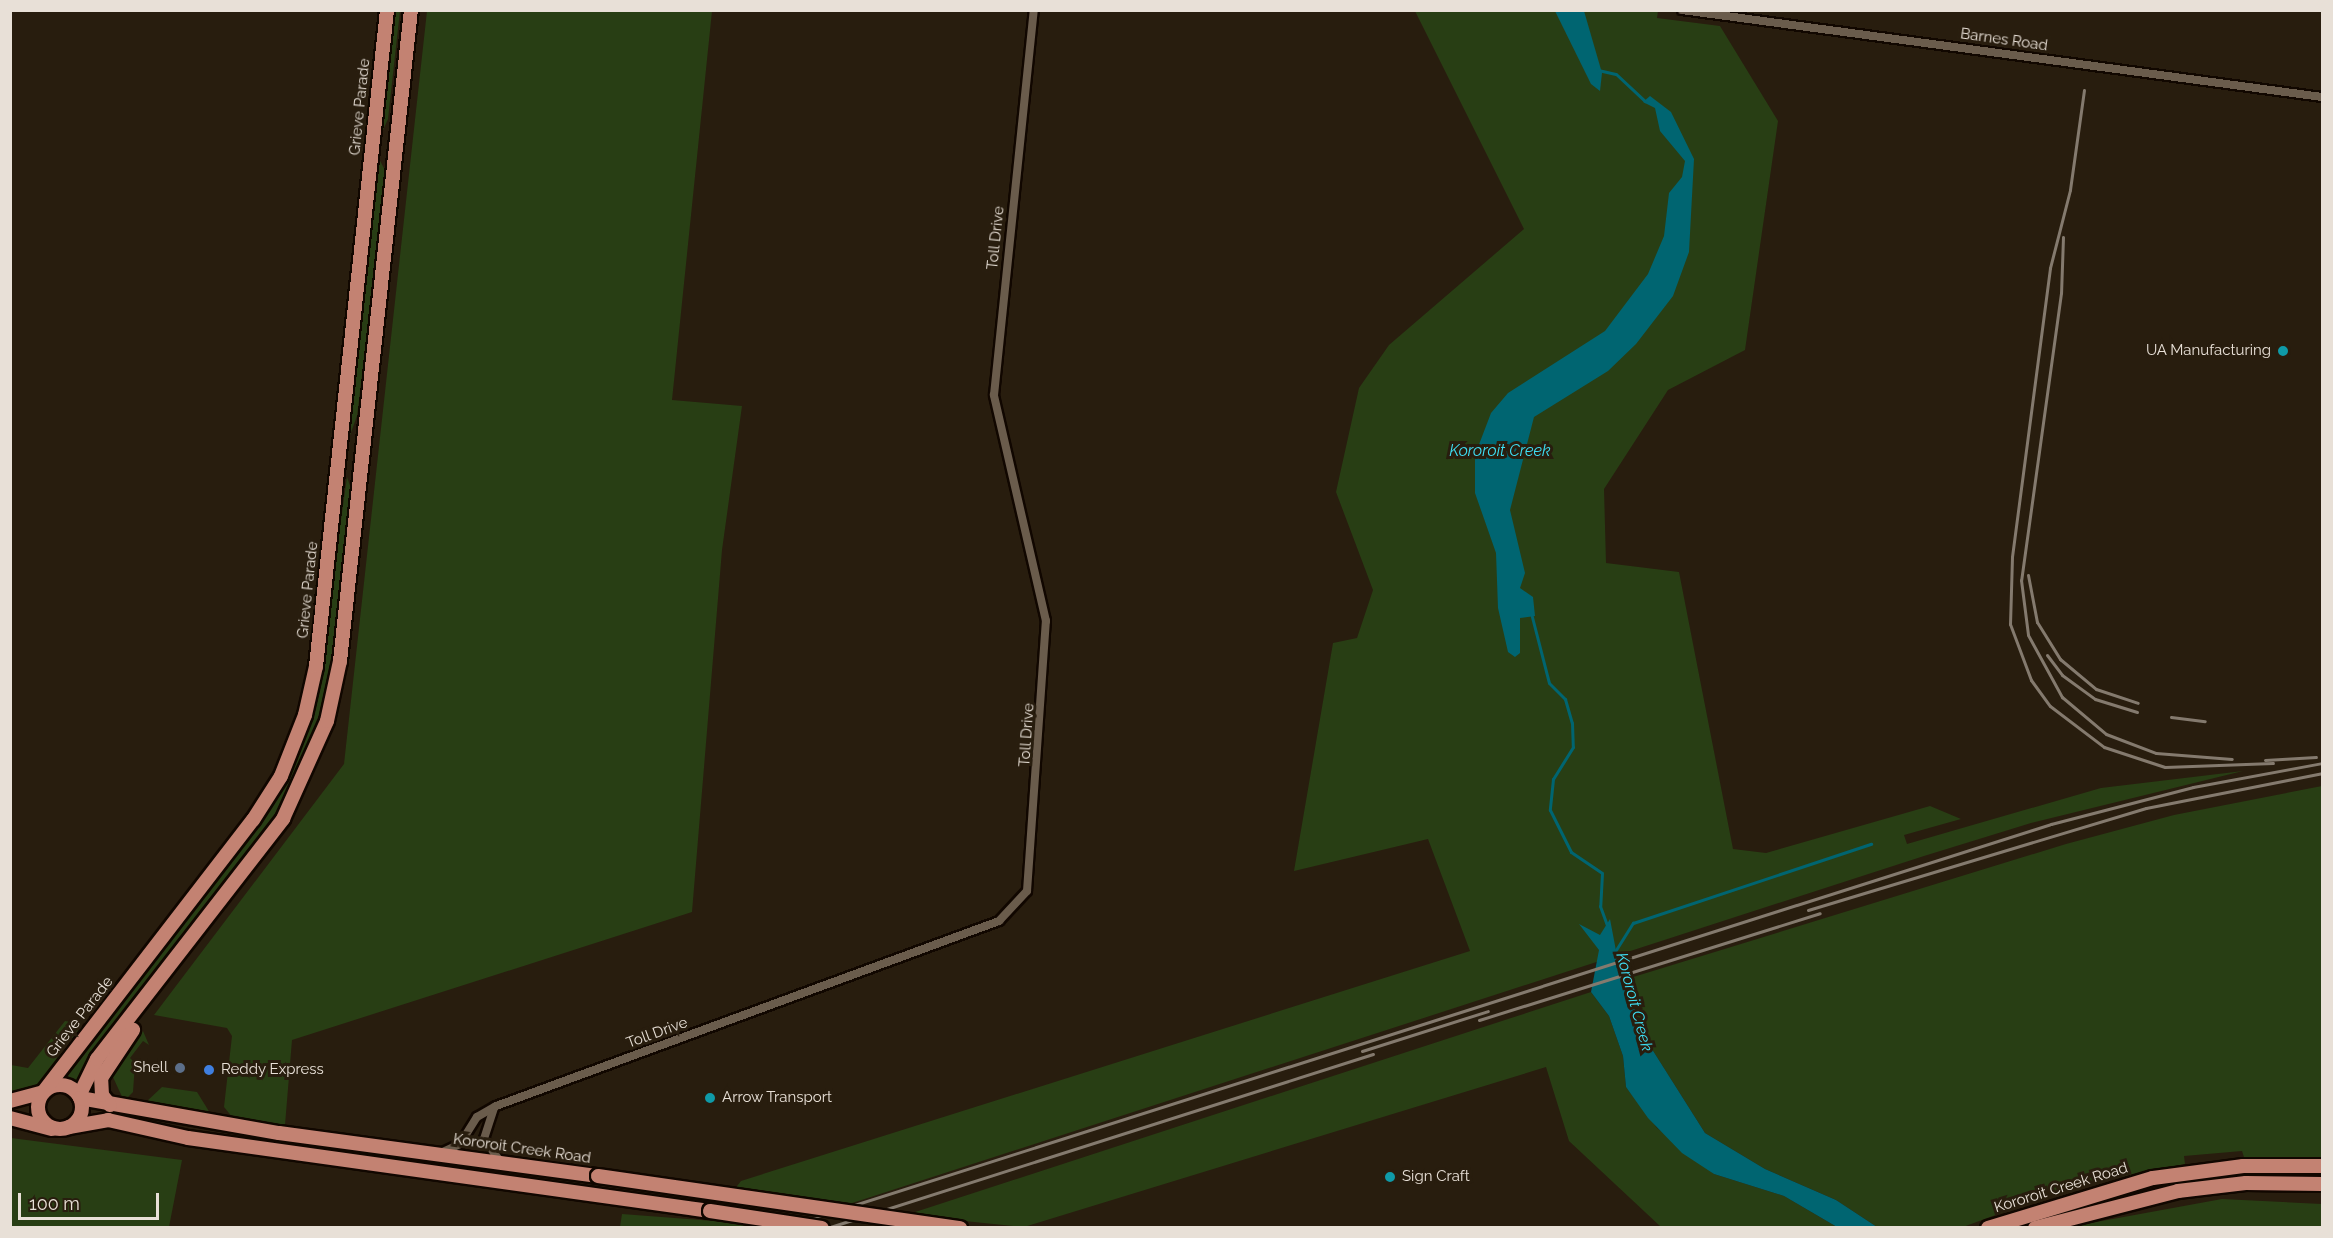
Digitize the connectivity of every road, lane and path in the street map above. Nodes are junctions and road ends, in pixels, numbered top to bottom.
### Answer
1 (387, 10) edge
2 (411, 10) edge
3 (1034, 10) edge
4 (1682, 10) edge
5 (2322, 97) edge
6 (138, 1017) junction
7 (44, 1091) junction
8 (80, 1097) junction
9 (10, 1101) edge
10 (110, 1105) junction
11 (496, 1106) junction
12 (10, 1118) edge
13 (69, 1127) junction
14 (54, 1129) junction
15 (425, 1152) junction
16 (507, 1163) junction
17 (2322, 1166) edge
18 (2322, 1184) edge
19 (822, 1227) edge
20 (960, 1227) edge
21 (1988, 1227) edge
22 (2035, 1227) edge

1 - 7 main road, Grieve Parade
2 - 6 main road
3 - 11 street, Toll Drive
4 - 5 street, Barnes Road
6 - 8 main road
6 - 10 main road
7 - 8 main road
7 - 9 main road
7 - 14 main road
8 - 10 main road, Kororoit Creek Road
8 - 13 main road
10 - 15 main road, Kororoit Creek Road
11 - 15 street, Toll Drive
11 - 16 street
12 - 14 main road
13 - 14 main road
13 - 19 main road, bridge
15 - 16 main road, Kororoit Creek Road
16 - 20 main road, Kororoit Creek Road, bridge
17 - 21 main road, Kororoit Creek Road
18 - 22 main road, Kororoit Creek Road

